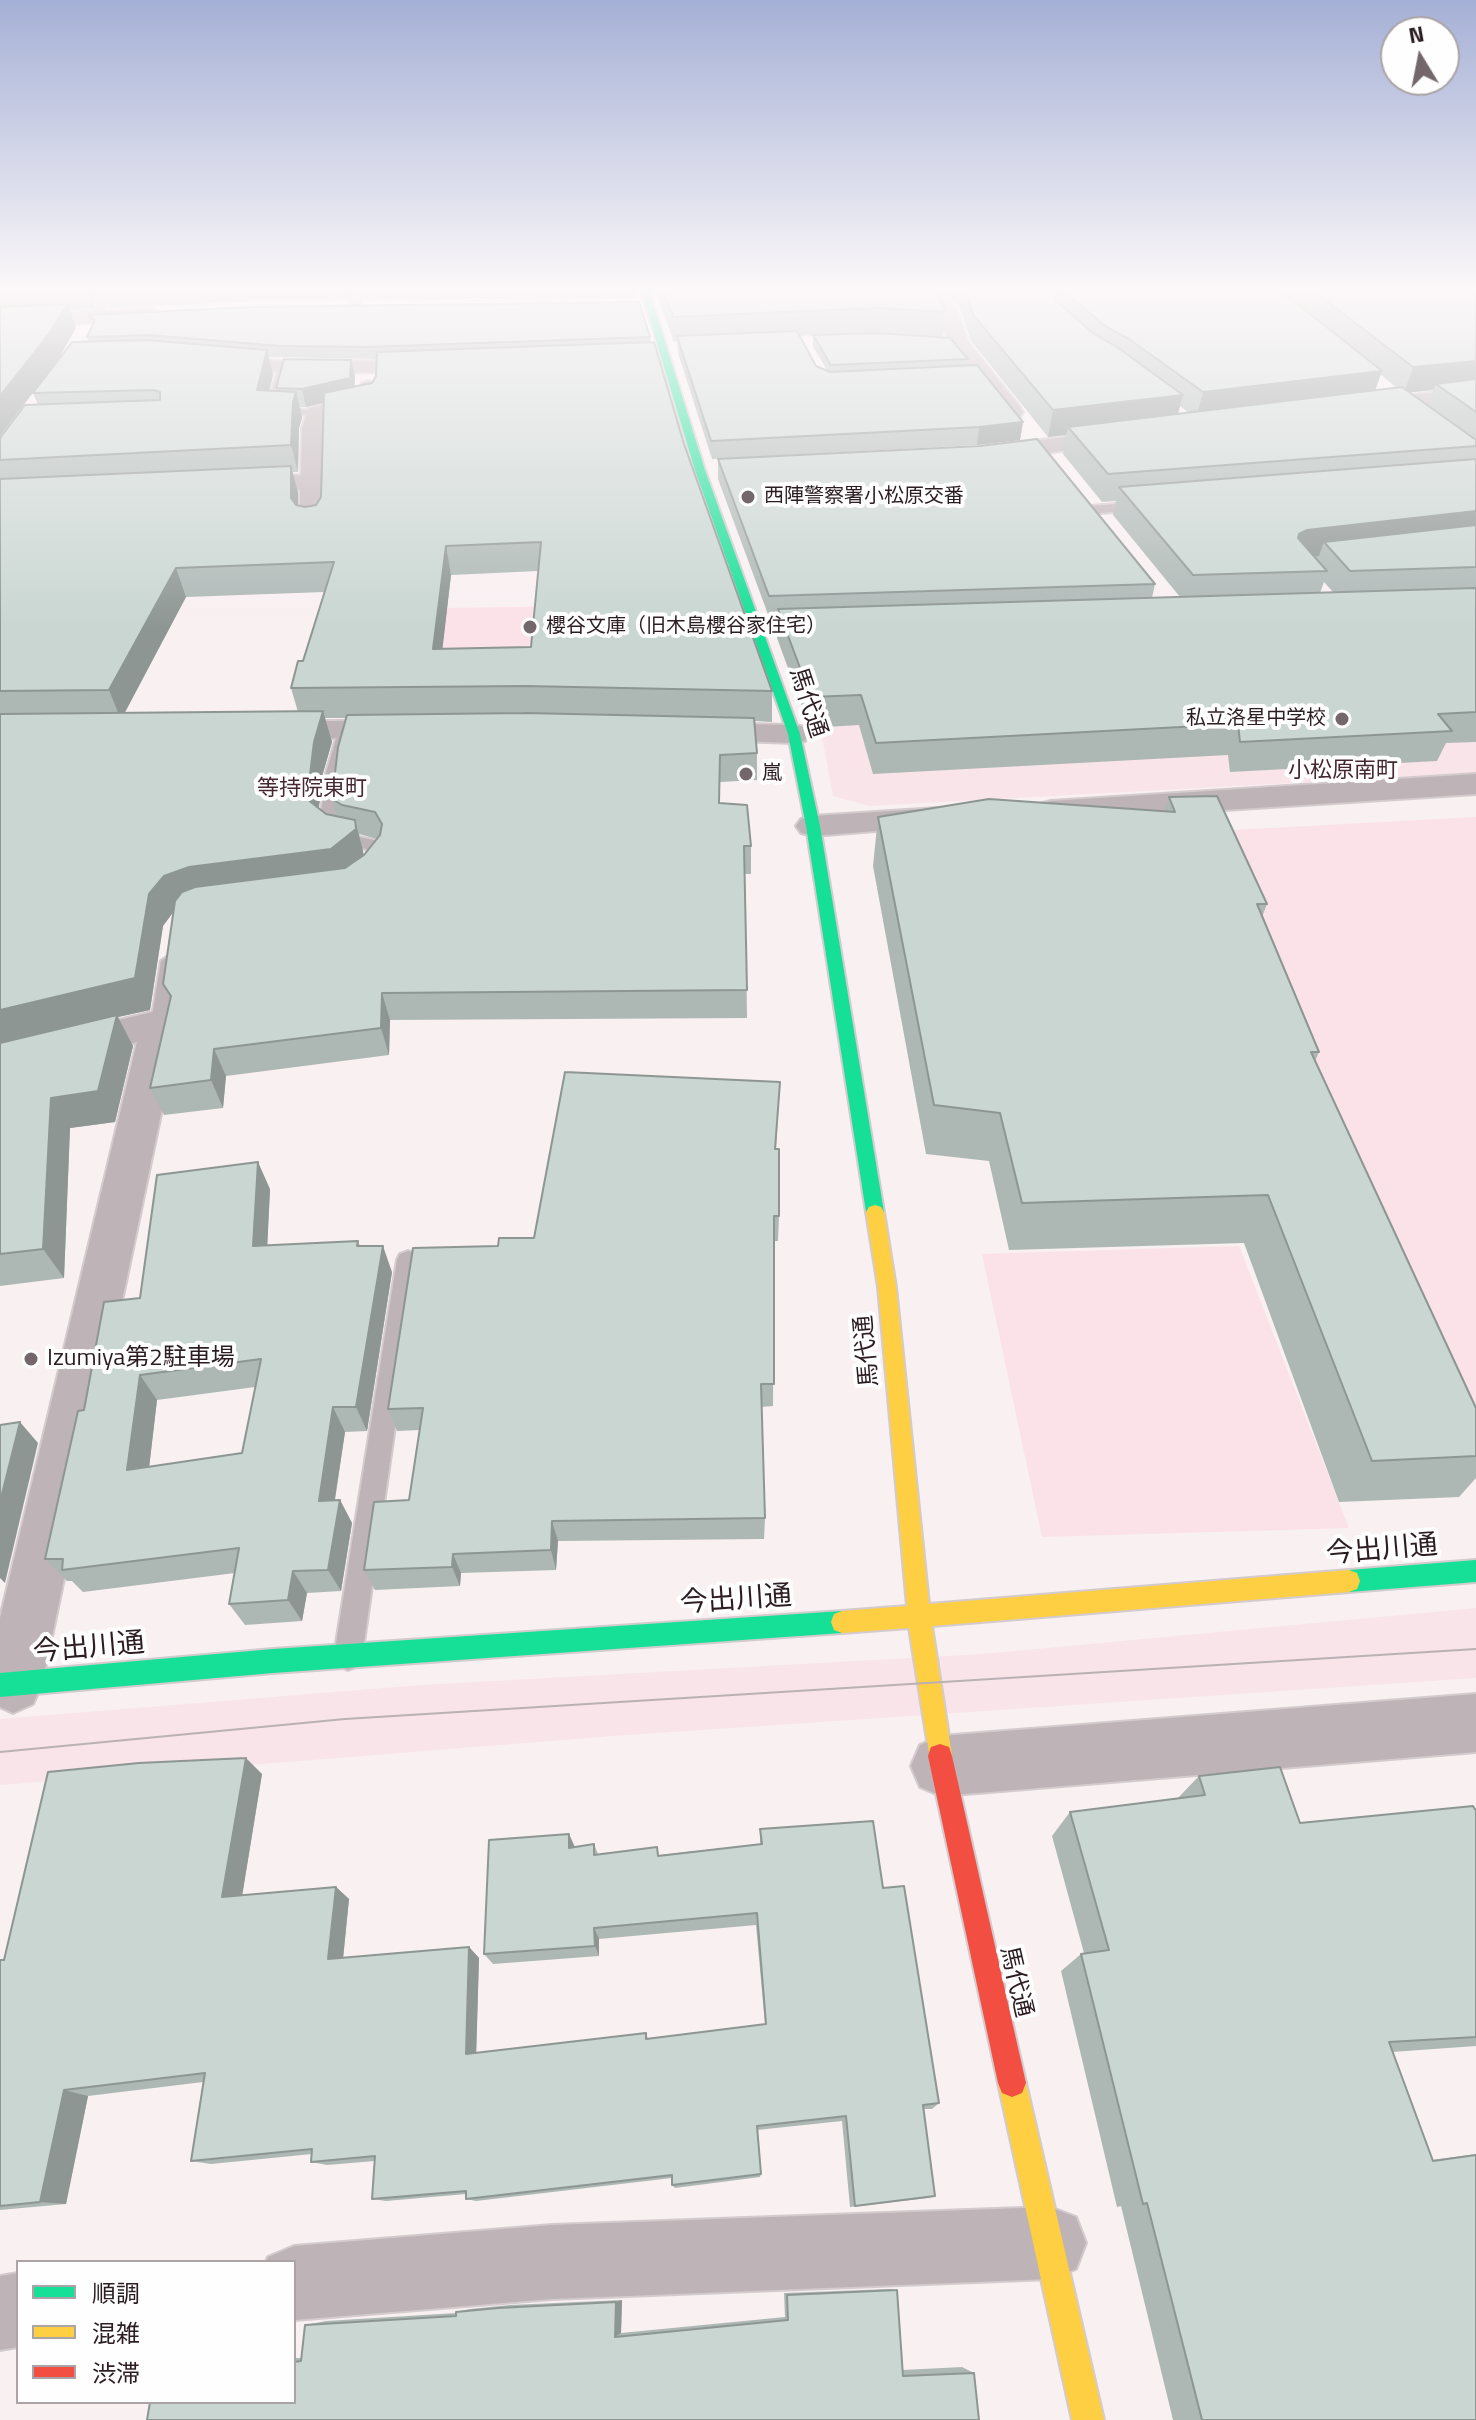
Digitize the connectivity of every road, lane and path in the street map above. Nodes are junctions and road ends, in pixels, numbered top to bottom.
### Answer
1 (273, 403) edge
2 (363, 403) edge
3 (679, 403) edge
4 (1000, 403) edge
5 (1398, 403) joint
6 (1336, 411) edge
7 (317, 413) junction
8 (1420, 420) edge
9 (1153, 433) edge
10 (1038, 447) junction
11 (961, 456) edge
12 (731, 468) edge
13 (1056, 468) edge
14 (700, 470) junction
15 (312, 482) junction
16 (213, 487) edge
17 (1073, 489) edge
18 (1152, 505) edge
19 (1090, 510) junction
20 (313, 525) edge
21 (1109, 533) edge
22 (787, 627) edge
23 (756, 628) junction
24 (438, 729) edge
25 (346, 730) junction
26 (236, 731) edge
27 (670, 731) edge
28 (794, 734) junction
29 (1476, 784) edge
30 (1018, 813) edge
31 (971, 816) edge
32 (813, 826) junction
33 (355, 882) edge
34 (173, 940) edge
35 (161, 1023) junction
36 (0, 1062) edge
37 (408, 1260) edge
38 (1476, 1571) edge
39 (919, 1617) junction
40 (348, 1656) junction
41 (6, 1685) edge
42 (1476, 1723) edge
43 (941, 1766) junction
44 (1050, 2243) junction
45 (296, 2283) edge
46 (1088, 2420) edge

1 - 7 lane
2 - 7 street
3 - 14 street, 馬代通
4 - 10 street
5 - 6 street
5 - 8 street
7 - 15 street
9 - 10 street
10 - 11 street
10 - 13 street
12 - 14 street
14 - 23 street, 馬代通
15 - 16 street
15 - 20 street
17 - 19 street
18 - 19 lane
19 - 21 street
22 - 23 street
23 - 28 street, 馬代通
24 - 25 street
25 - 26 street
25 - 33 lane
27 - 28 street
28 - 32 street, 馬代通
29 - 30 street
31 - 32 street
32 - 39 street, 馬代通
34 - 35 lane
35 - 36 street
35 - 41 street
37 - 40 lane
38 - 39 street, 今出川通
39 - 40 street, 今出川通
39 - 43 street, 馬代通
40 - 41 street, 今出川通
42 - 43 street
43 - 44 street, 馬代通
44 - 45 street
44 - 46 street, 馬代通

